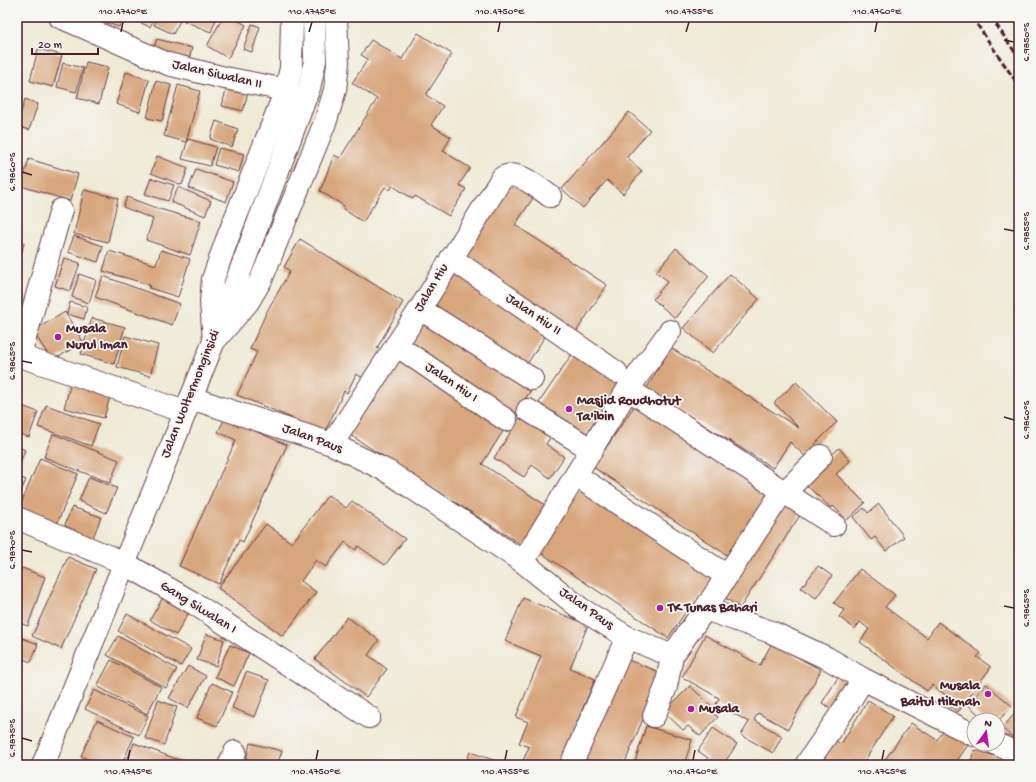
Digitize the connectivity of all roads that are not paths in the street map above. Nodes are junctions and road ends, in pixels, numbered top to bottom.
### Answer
1 (292, 17) edge
2 (314, 17) edge
3 (336, 17) edge
4 (73, 20) edge
5 (286, 90) junction
6 (550, 196) dead end
7 (62, 210) dead end
8 (450, 258) junction
9 (420, 309) junction
10 (670, 331) dead end
11 (217, 332) junction
12 (396, 345) junction
13 (19, 356) edge
14 (532, 379) dead end
15 (622, 380) junction
16 (188, 405) junction
17 (528, 410) dead end
18 (506, 420) dead end
19 (332, 444) junction
20 (592, 450) junction
21 (821, 456) dead end
22 (576, 476) junction
23 (784, 492) junction
24 (17, 518) edge
25 (834, 525) dead end
26 (523, 562) junction
27 (124, 563) junction
28 (727, 576) junction
29 (705, 609) junction
30 (627, 637) junction
31 (672, 656) junction
32 (863, 679) junction
33 (654, 716) dead end
34 (369, 717) dead end
35 (966, 731) edge
36 (1006, 748) edge
37 (1019, 754) edge
38 (43, 765) edge
39 (571, 765) edge
40 (806, 765) edge

1 - 5 street
2 - 11 street, Jalan Woltermonginsidi
3 - 11 street
4 - 5 street, Jalan Siwalan II
5 - 11 street
6 - 8 street, Jalan Hiu
7 - 13 street
8 - 9 street, Jalan Hiu
8 - 15 street, Jalan Hiu II
9 - 12 street, Jalan Hiu
9 - 14 street
10 - 15 street
11 - 16 street, Jalan Woltermonginsidi
12 - 18 street, Jalan Hiu I
12 - 19 street, Jalan Hiu
13 - 16 street, Jalan Paus
15 - 20 street
15 - 23 street, Jalan Hiu II
16 - 19 street, Jalan Paus
16 - 27 street, Jalan Woltermonginsidi
17 - 20 street
19 - 26 street, Jalan Paus
20 - 22 street
21 - 23 street
22 - 26 street
22 - 28 street
23 - 25 street, Jalan Hiu II
23 - 28 street
24 - 27 street, Gang Siwalan I
26 - 30 street, Jalan Paus
27 - 34 street, Gang Siwalan I
27 - 38 street, Jalan Woltermonginsidi
28 - 29 street
29 - 31 street
29 - 32 street
30 - 31 street, Jalan Paus
30 - 39 street
31 - 33 street
32 - 35 street
32 - 40 street
36 - 37 street

